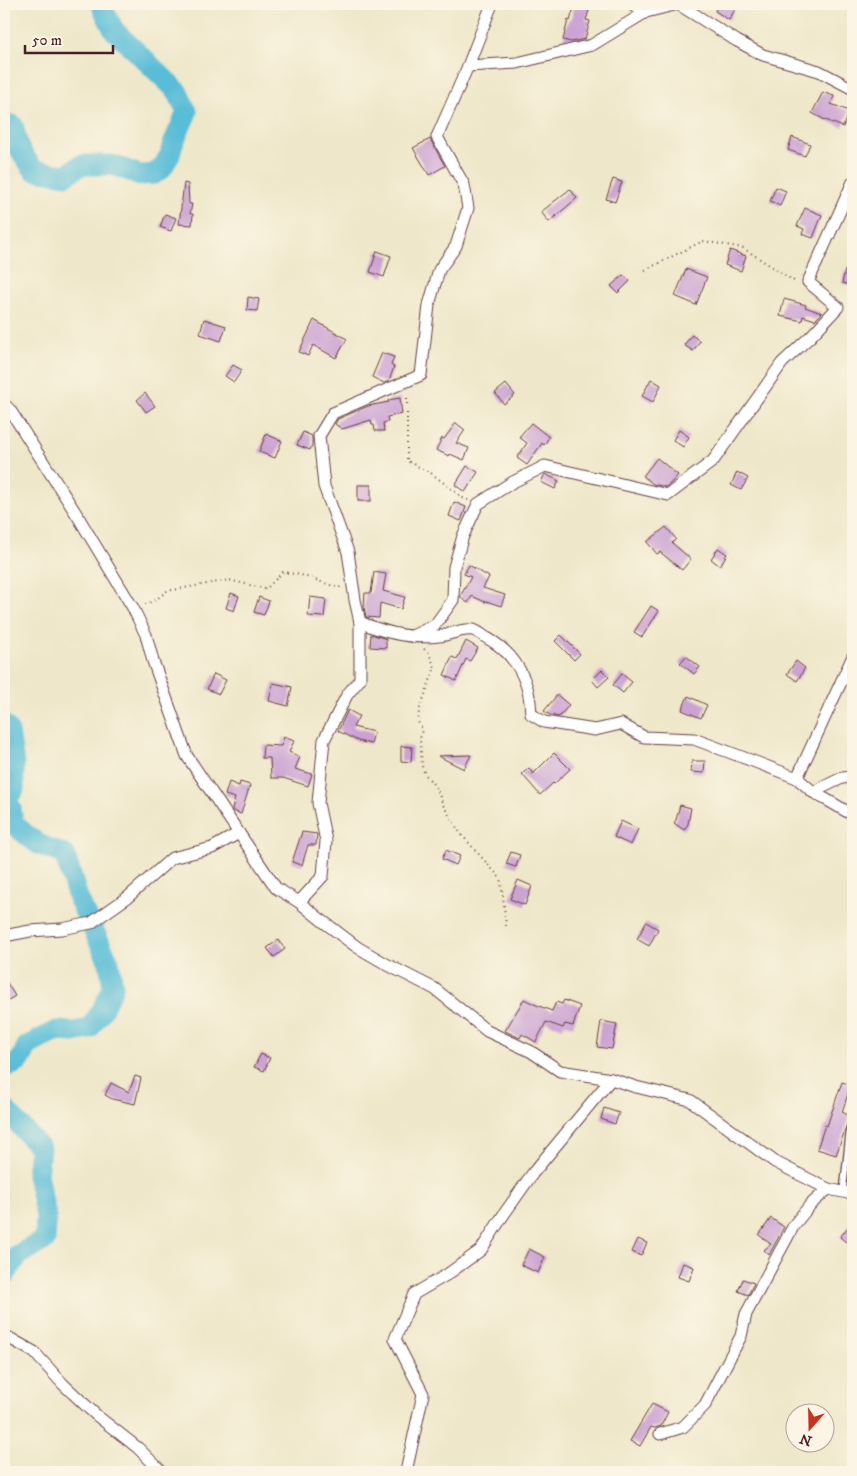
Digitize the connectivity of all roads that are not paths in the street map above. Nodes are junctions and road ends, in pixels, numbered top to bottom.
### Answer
1 (492, 4) edge
2 (632, 4) edge
3 (646, 12) junction
4 (468, 66) junction
5 (853, 90) edge
6 (853, 182) edge
7 (4, 404) edge
8 (360, 622) junction
9 (412, 636) junction
10 (853, 656) edge
11 (853, 777) edge
12 (797, 778) junction
13 (814, 792) junction
14 (853, 815) edge
15 (239, 834) junction
16 (299, 902) junction
17 (4, 936) edge
18 (611, 1079) junction
19 (850, 1126) dead end
20 (828, 1189) junction
21 (848, 1193) edge
22 (4, 1335) edge
23 (660, 1434) dead end
24 (162, 1472) edge
25 (406, 1472) edge

1 - 4 street
2 - 3 street
3 - 4 street
3 - 5 street
4 - 8 street
6 - 9 street
7 - 15 street
8 - 9 street
8 - 16 street
9 - 12 street
10 - 12 street
11 - 13 street
12 - 13 street
13 - 14 street
15 - 16 street
15 - 17 street
16 - 18 street
18 - 20 street
18 - 25 street
19 - 21 lane
20 - 21 street
20 - 23 street
22 - 24 street

